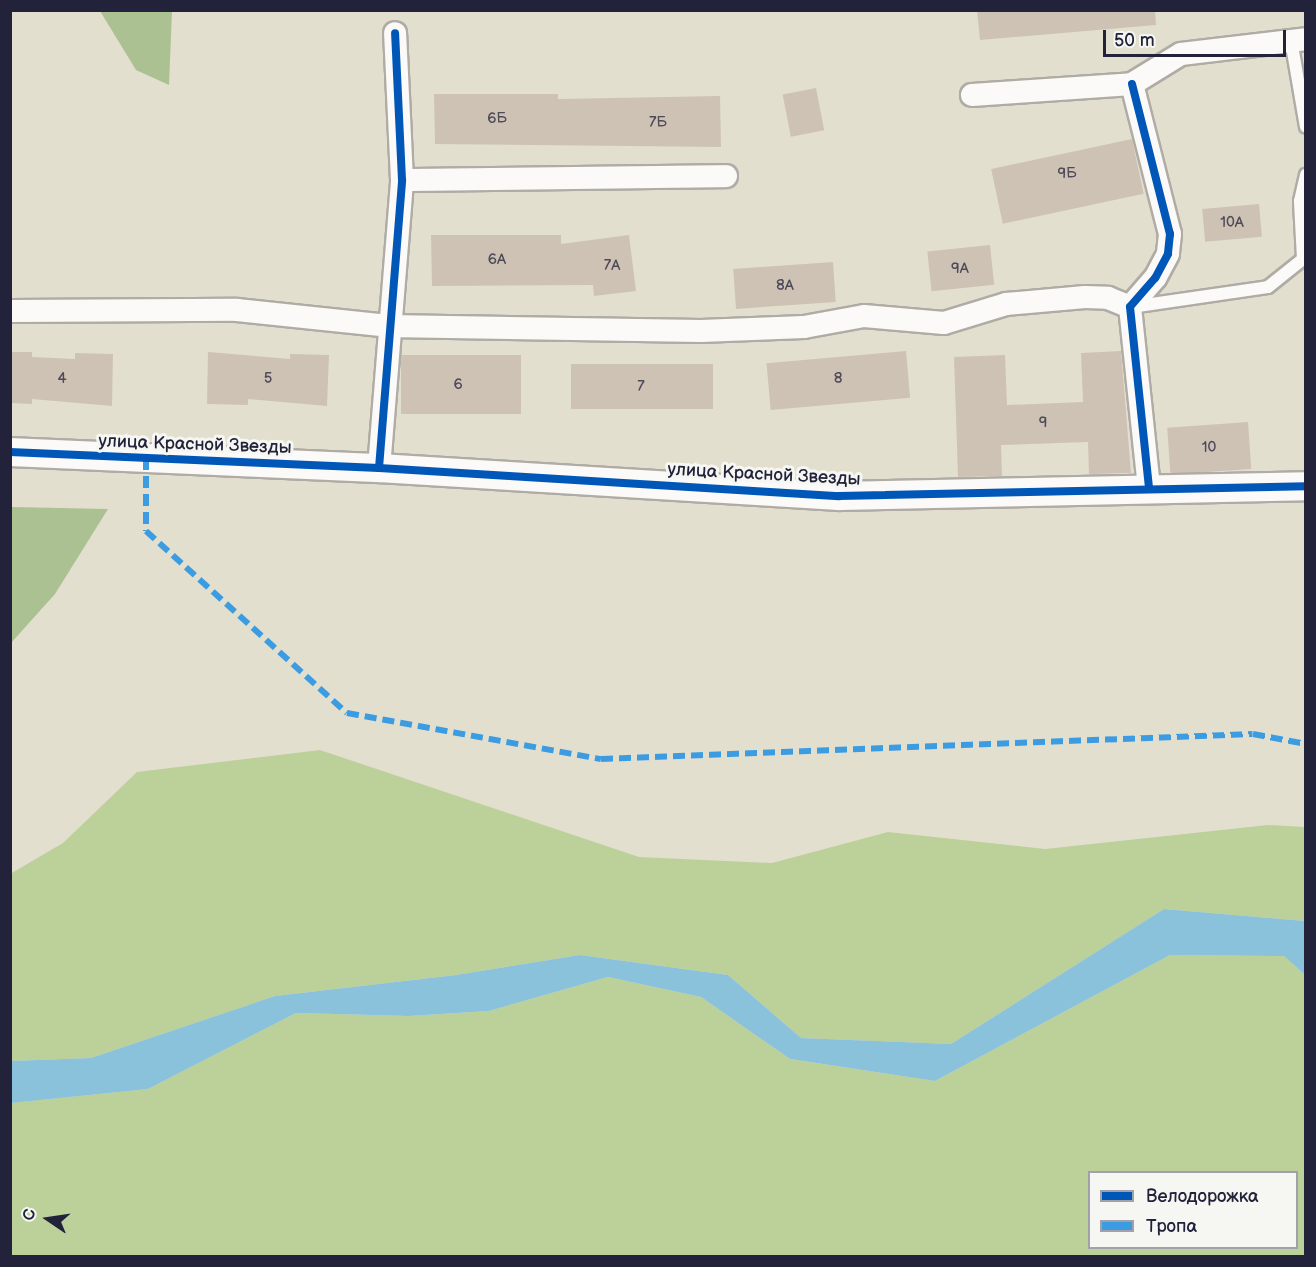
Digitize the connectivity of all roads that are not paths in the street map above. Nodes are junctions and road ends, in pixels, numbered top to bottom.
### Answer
1 (394, 33) dead end
2 (1298, 40) edge
3 (1132, 84) junction
4 (972, 95) dead end
5 (1305, 127) edge
6 (1305, 175) edge
7 (726, 176) dead end
8 (402, 180) junction
9 (1304, 259) edge
10 (1130, 307) junction
11 (10, 311) edge
12 (388, 326) junction
13 (10, 452) edge
14 (379, 468) junction
15 (1305, 486) edge
16 (1149, 488) junction

1 - 8 street
2 - 3 street
2 - 5 lane
3 - 4 street
3 - 10 street
6 - 9 lane
7 - 8 street
8 - 12 street
9 - 10 lane
10 - 12 street
10 - 16 street
11 - 12 street
12 - 14 street
13 - 14 street, улица Красной Звезды
14 - 16 street, улица Красной Звезды
15 - 16 street, улица Красной Звезды

